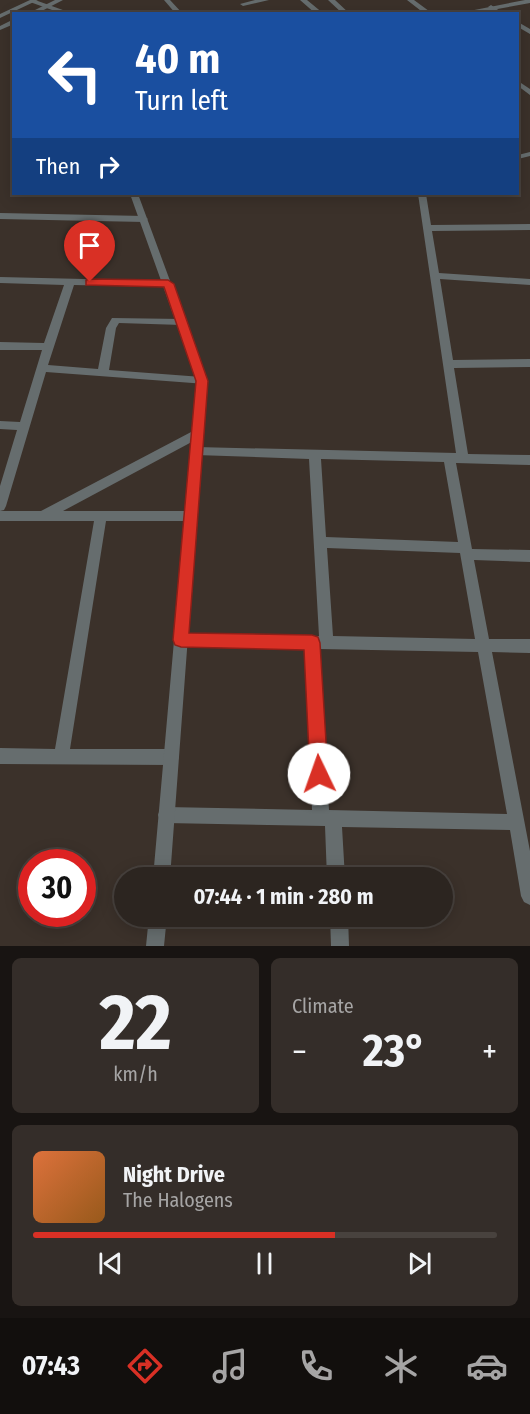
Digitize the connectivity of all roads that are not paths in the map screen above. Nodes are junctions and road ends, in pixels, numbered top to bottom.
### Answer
1 (60, 0) edge
2 (167, 0) edge
3 (266, 0) edge
4 (303, 0) edge
5 (331, 0) edge
6 (410, 0) edge
7 (34, 1) edge
8 (521, 2) edge
9 (530, 2) edge
10 (243, 4) edge
11 (47, 6) junction
12 (491, 7) junction
13 (34, 12) edge
14 (65, 12) edge
15 (176, 12) edge
16 (318, 12) edge
17 (345, 12) edge
18 (427, 12) edge
19 (467, 12) edge
20 (498, 12) edge
21 (0, 16) edge
22 (134, 195) edge
23 (422, 195) edge
24 (0, 216) edge
25 (144, 219) junction
26 (530, 227) edge
27 (428, 228) junction
28 (435, 276) junction
29 (0, 280) edge
30 (70, 282) junction
31 (530, 282) edge
32 (168, 284) junction
33 (182, 322) junction
34 (0, 346) edge
35 (48, 347) junction
36 (530, 363) edge
37 (449, 364) junction
38 (42, 368) junction
39 (103, 373) junction
40 (202, 381) junction
41 (0, 425) edge
42 (24, 426) junction
43 (198, 434) junction
44 (196, 451) junction
45 (315, 454) junction
46 (456, 458) junction
47 (530, 460) edge
48 (0, 506) edge
49 (0, 516) edge
50 (44, 516) junction
51 (101, 516) junction
52 (191, 516) junction
53 (320, 542) junction
54 (466, 551) junction
55 (530, 556) edge
56 (181, 640) junction
57 (319, 643) junction
58 (483, 646) junction
59 (530, 646) edge
60 (0, 756) edge
61 (61, 756) junction
62 (171, 757) junction
63 (166, 815) junction
64 (327, 818) junction
65 (516, 822) junction
66 (162, 867) edge
67 (334, 867) edge
68 (530, 896) edge
69 (157, 927) edge
70 (339, 927) edge
71 (155, 946) edge
72 (340, 946) edge

1 - 11 street
2 - 15 street
3 - 10 street
4 - 16 street
5 - 17 street
6 - 18 street
7 - 11 street
7 - 21 street
8 - 9 street
8 - 12 street
11 - 13 street
11 - 14 street
12 - 19 street
12 - 20 street
22 - 25 street
23 - 27 street
24 - 25 street
25 - 32 street
26 - 27 street
27 - 28 street
28 - 31 street
28 - 37 street
29 - 30 street
30 - 32 street
30 - 35 street
32 - 33 street
33 - 39 street
33 - 40 street
34 - 35 street
35 - 38 street
36 - 37 street
37 - 46 street
38 - 39 street
38 - 42 street
39 - 40 street
40 - 43 street
41 - 42 street
42 - 48 street
43 - 44 street
43 - 50 street
44 - 45 street
44 - 52 street
45 - 46 street
45 - 53 street
46 - 47 street
46 - 54 street
49 - 50 street
50 - 51 street
51 - 52 street
51 - 61 street
52 - 56 street
53 - 54 street
53 - 57 street
54 - 55 street
54 - 58 street
56 - 57 street
56 - 62 street
57 - 58 street
57 - 64 street
58 - 59 street
58 - 65 street
60 - 61 street
61 - 62 street
62 - 63 street
63 - 64 street
63 - 66 street
64 - 65 street
64 - 67 street
65 - 68 street
69 - 71 street
70 - 72 street

